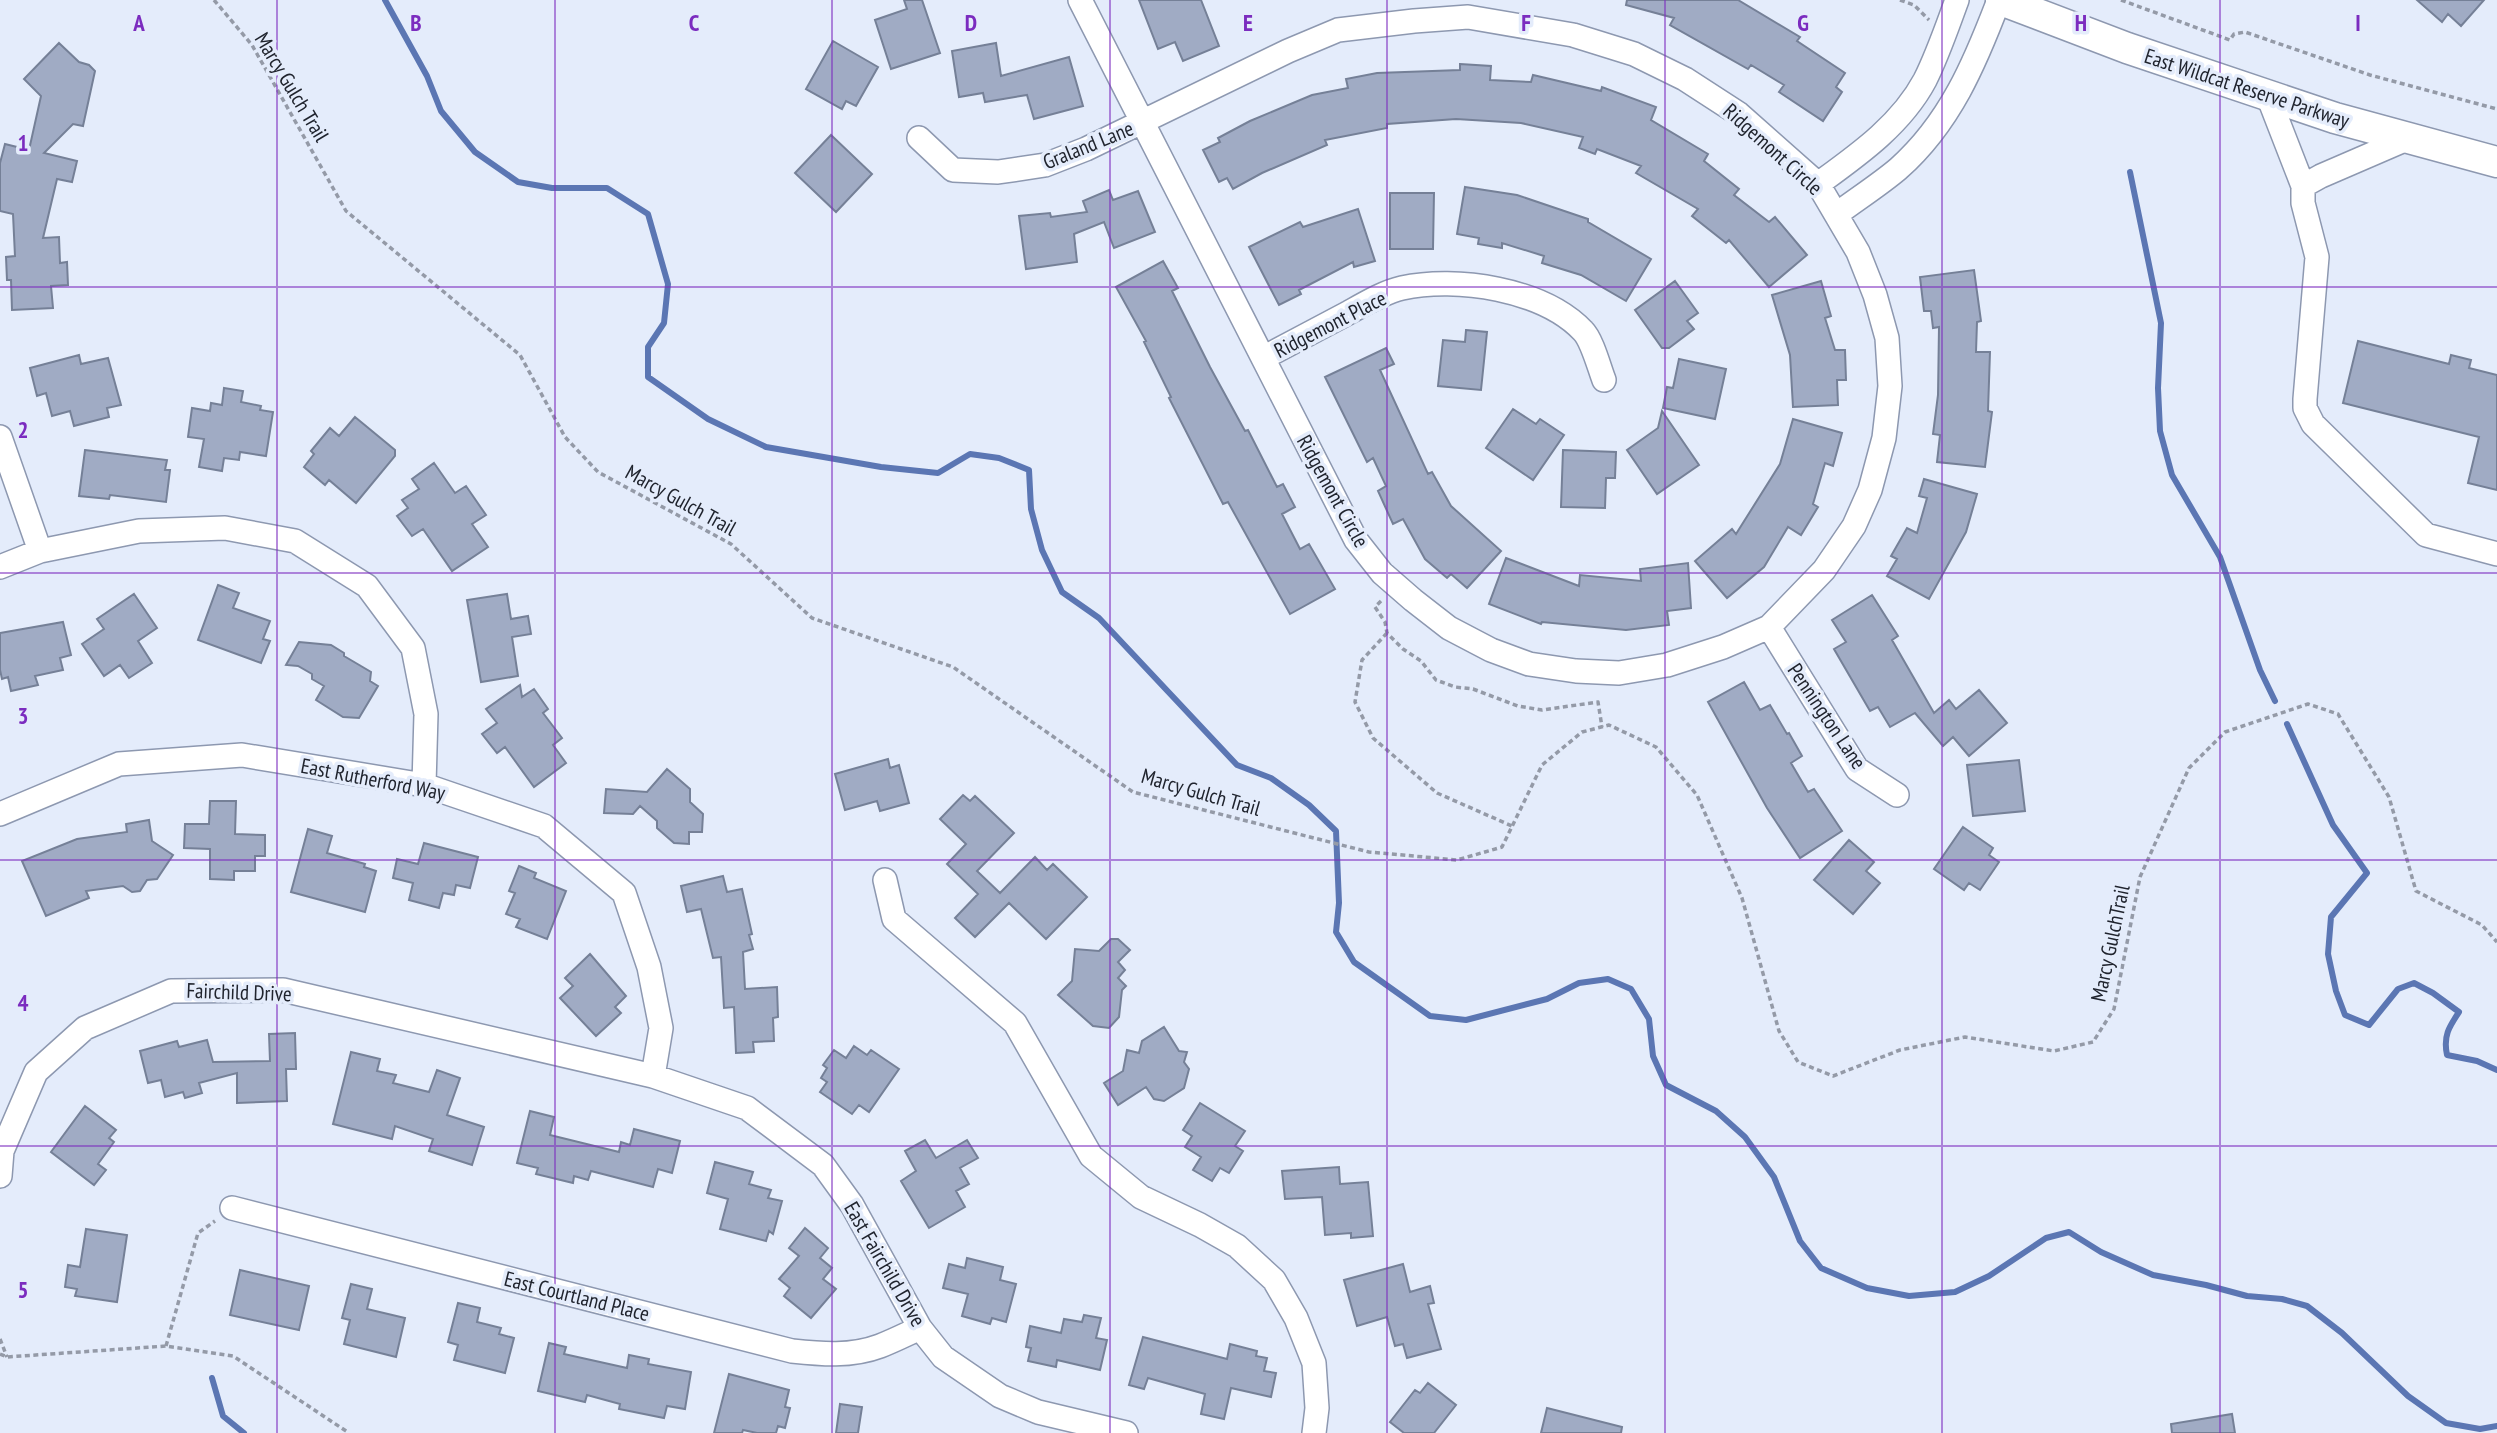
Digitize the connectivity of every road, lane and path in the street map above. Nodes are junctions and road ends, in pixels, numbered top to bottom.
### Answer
1 (214, 0) edge
2 (1080, 0) edge
3 (1900, 0) edge
4 (1957, 0) edge
5 (2000, 0) edge
6 (2121, 0) edge
7 (1928, 20) dead end
8 (2268, 96) junction
9 (2497, 109) edge
10 (1143, 123) junction
11 (919, 138) dead end
12 (2409, 138) junction
13 (2497, 162) edge
14 (1818, 184) junction
15 (2303, 186) junction
16 (1838, 215) junction
17 (1263, 358) junction
18 (1604, 380) dead end
19 (0, 437) edge
20 (40, 551) junction
21 (2497, 554) edge
22 (0, 567) edge
23 (1397, 587) junction
24 (1769, 626) junction
25 (1387, 633) junction
26 (1602, 727) junction
27 (424, 785) junction
28 (1897, 795) dead end
29 (0, 814) edge
30 (1512, 825) junction
31 (885, 880) dead end
32 (2497, 942) edge
33 (653, 1076) junction
34 (0, 1176) edge
35 (232, 1208) joint
36 (920, 1328) junction
37 (0, 1339) edge
38 (166, 1346) junction
39 (0, 1354) edge
40 (7, 1357) junction
41 (349, 1433) edge
42 (1126, 1433) edge
43 (1314, 1433) edge

1 - 30 path, Marcy Gulch Trail
2 - 10 street
3 - 7 path
4 - 14 street
5 - 8 main road, East Wildcat Reserve Parkway
5 - 16 street
6 - 9 path
8 - 12 main road, East Wildcat Reserve Parkway
8 - 15 street
10 - 11 street, Graland Lane
10 - 14 street, Ridgemont Circle
10 - 17 street, Ridgemont Circle
12 - 13 main road, East Wildcat Reserve Parkway
12 - 15 street
14 - 16 street, Ridgemont Circle
15 - 21 street
16 - 24 street, Ridgemont Circle
17 - 18 street, Ridgemont Place
17 - 23 street, Ridgemont Circle
19 - 20 street
20 - 22 street
20 - 27 street
23 - 24 street, Ridgemont Circle
23 - 25 path
24 - 28 street, Pennington Lane
25 - 26 path
25 - 30 path
26 - 30 path
26 - 32 path, Marcy GulchTrail
27 - 29 street, East Rutherford Way
27 - 33 street, East Rutherford Way
31 - 43 street
33 - 34 street, Fairchild Drive
33 - 36 street, East Fairchild Drive
35 - 36 street, East Courtland Place
35 - 38 path
36 - 42 street, East Fairchild Drive
37 - 40 path
38 - 40 path
38 - 41 path
39 - 40 path

